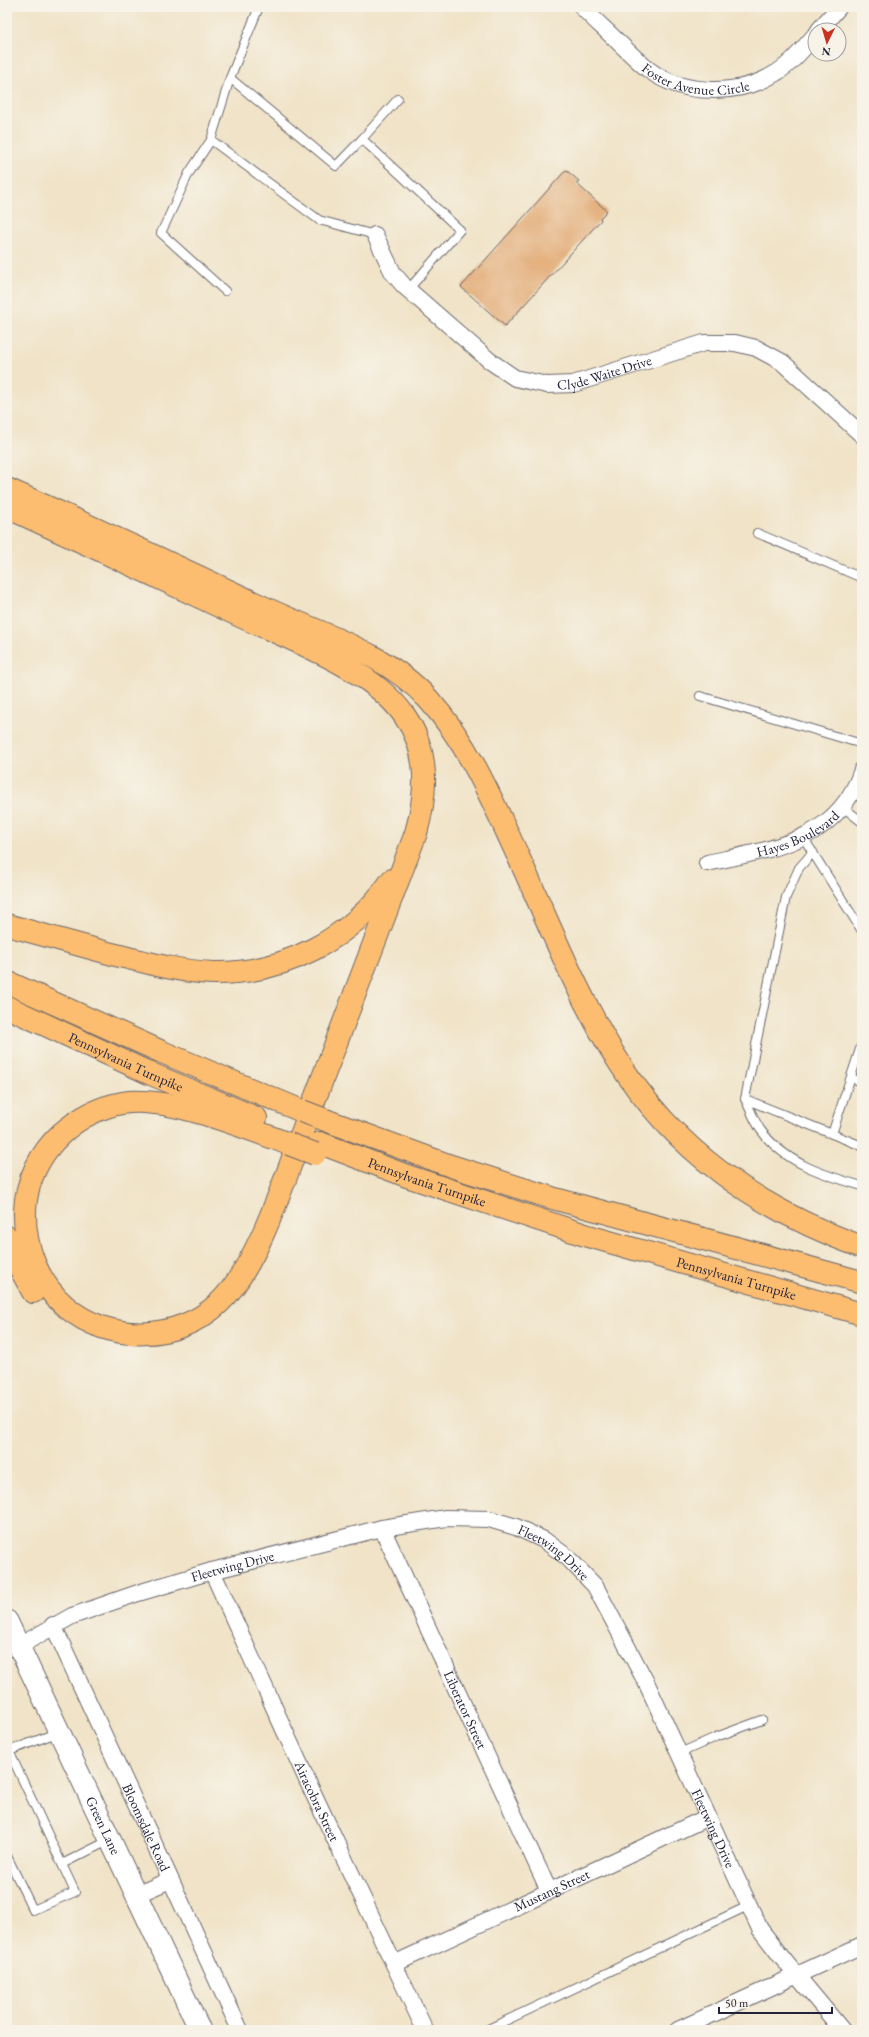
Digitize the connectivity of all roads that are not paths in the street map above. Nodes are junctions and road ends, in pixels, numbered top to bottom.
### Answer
1 (259, 7) edge
2 (582, 7) edge
3 (839, 7) edge
4 (827, 22) edge
5 (807, 44) edge
6 (230, 78) junction
7 (398, 99) dead end
8 (362, 139) junction
9 (211, 140) junction
10 (375, 235) joint
11 (408, 290) junction
12 (225, 291) dead end
13 (862, 435) edge
14 (7, 488) edge
15 (7, 507) edge
16 (757, 533) dead end
17 (862, 578) edge
18 (308, 628) junction
19 (700, 696) dead end
20 (862, 744) edge
21 (862, 770) edge
22 (843, 807) junction
23 (862, 822) edge
24 (803, 837) junction
25 (813, 852) junction
26 (407, 858) junction
27 (707, 863) dead end
28 (7, 925) edge
29 (862, 932) edge
30 (7, 982) edge
31 (7, 1008) edge
32 (862, 1043) edge
33 (851, 1078) junction
34 (862, 1082) edge
35 (745, 1099) junction
36 (832, 1134) junction
37 (292, 1138) junction
38 (862, 1146) edge
39 (862, 1186) edge
40 (7, 1237) edge
41 (862, 1247) edge
42 (862, 1282) edge
43 (862, 1314) edge
44 (382, 1528) junction
45 (212, 1571) junction
46 (7, 1621) edge
47 (53, 1626) junction
48 (19, 1646) junction
49 (762, 1720) dead end
50 (59, 1732) junction
51 (8, 1752) edge
52 (680, 1753) junction
53 (708, 1817) junction
54 (110, 1840) junction
55 (7, 1856) edge
56 (62, 1864) junction
57 (170, 1880) junction
58 (549, 1891) junction
59 (136, 1895) junction
60 (748, 1906) junction
61 (862, 1945) edge
62 (394, 1964) junction
63 (796, 1975) junction
64 (200, 2030) edge
65 (240, 2030) edge
66 (425, 2030) edge
67 (486, 2030) edge
68 (678, 2030) edge
69 (842, 2030) edge

1 - 6 lane
2 - 5 street, Foster Avenue Circle
3 - 4 street
6 - 8 lane
6 - 9 lane
7 - 8 lane
8 - 11 lane
9 - 10 lane
9 - 12 lane
10 - 11 street, Clyde Waite Drive
11 - 13 street, Clyde Waite Drive
14 - 18 highway
15 - 26 highway
16 - 17 lane
18 - 40 highway
18 - 41 highway
19 - 20 lane
21 - 22 street, Hayes Boulevard
22 - 23 lane
22 - 24 street, Hayes Boulevard
24 - 25 lane
24 - 27 street, Hayes Boulevard
25 - 29 lane
25 - 35 lane
26 - 28 highway
26 - 37 highway
30 - 42 highway, Pennsylvania Turnpike, bridge
31 - 37 highway, Pennsylvania Turnpike
32 - 33 lane
33 - 34 lane
33 - 36 lane
35 - 36 lane
35 - 39 lane
36 - 38 lane
37 - 43 highway, Pennsylvania Turnpike
44 - 45 street, Fleetwing Drive
44 - 52 street, Fleetwing Drive
44 - 58 street, Liberator Street
45 - 47 street, Fleetwing Drive
45 - 62 street, Airacobra Street
46 - 48 street, Green Lane
47 - 48 street, Fleetwing Drive
47 - 57 street, Bloomsdale Road
48 - 50 street, Green Lane
49 - 52 lane
50 - 51 lane
50 - 54 street, Green Lane
51 - 56 lane
52 - 53 street, Fleetwing Drive
53 - 58 street, Mustang Street
53 - 60 street, Fleetwing Drive
54 - 56 lane
54 - 59 street, Green Lane
55 - 56 lane
57 - 59 street
57 - 65 street, Bloomsdale Road
58 - 62 street, Mustang Street
59 - 64 street, Green Lane
60 - 63 street, Fleetwing Drive
60 - 67 lane
61 - 63 street
62 - 66 street, Airacobra Street
63 - 68 street
63 - 69 street, Fleetwing Drive

